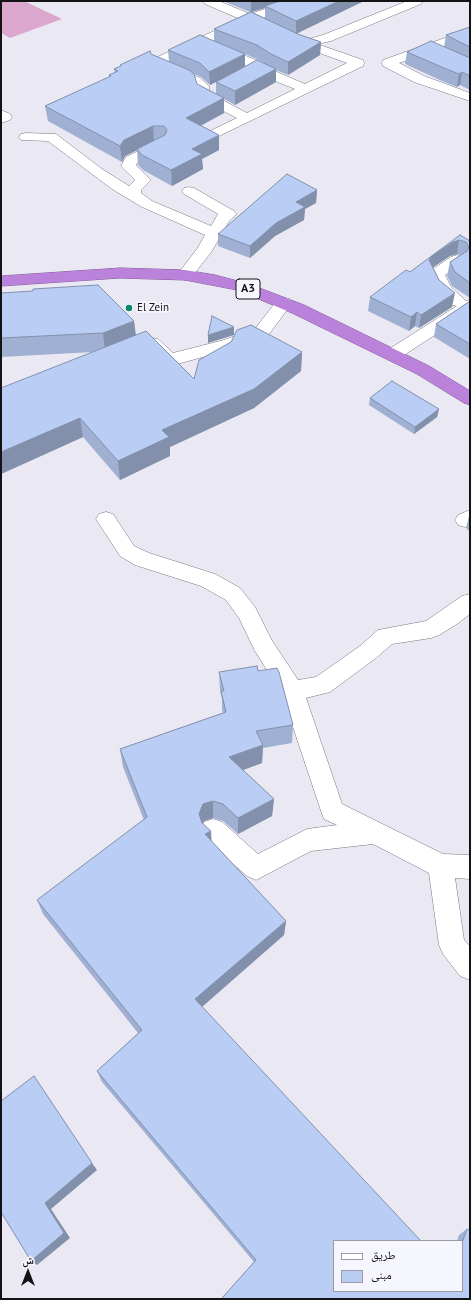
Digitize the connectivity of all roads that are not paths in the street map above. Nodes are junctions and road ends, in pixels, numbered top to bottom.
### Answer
1 (209, 1) edge
2 (300, 1) edge
3 (417, 1) edge
4 (379, 3) dead end
5 (283, 4) edge
6 (396, 10) junction
7 (251, 18) junction
8 (264, 26) edge
9 (278, 32) edge
10 (468, 36) edge
11 (199, 42) junction
12 (304, 44) junction
13 (430, 48) junction
14 (443, 54) edge
15 (257, 67) junction
16 (244, 73) edge
17 (216, 87) edge
18 (305, 89) junction
19 (203, 95) junction
20 (470, 97) edge
21 (1, 114) edge
22 (247, 118) junction
23 (1, 119) edge
24 (215, 134) edge
25 (26, 137) dead end
26 (160, 146) edge
27 (189, 191) dead end
28 (134, 194) junction
29 (214, 233) junction
30 (457, 260) edge
31 (185, 275) junction
32 (1, 281) edge
33 (284, 303) junction
34 (468, 306) edge
35 (230, 344) junction
36 (138, 345) edge
37 (392, 355) junction
38 (208, 366) edge
39 (470, 399) edge
40 (106, 519) dead end
41 (470, 602) edge
42 (292, 691) junction
43 (213, 830) dead end
44 (376, 832) junction
45 (442, 866) junction
46 (470, 866) edge
47 (470, 967) edge

1 - 7 street
2 - 5 street
3 - 6 street
4 - 6 street
5 - 7 street
6 - 12 street
7 - 8 street
7 - 11 street
9 - 12 street
10 - 13 street
11 - 15 street
11 - 19 street
12 - 18 street
13 - 14 street
13 - 20 street
15 - 16 street
15 - 18 street
17 - 19 street
18 - 22 street
19 - 22 street
21 - 23 street
22 - 24 street
25 - 28 street
26 - 28 street
27 - 29 street
28 - 29 street
29 - 31 street
30 - 34 street
31 - 32 highway, A3
31 - 33 highway, A3
33 - 35 street
33 - 37 highway, A3
34 - 37 street
35 - 36 street
35 - 38 street
37 - 39 highway, A3
40 - 42 street
41 - 42 street
42 - 44 street
43 - 44 street
44 - 45 street
45 - 46 street
45 - 47 street

